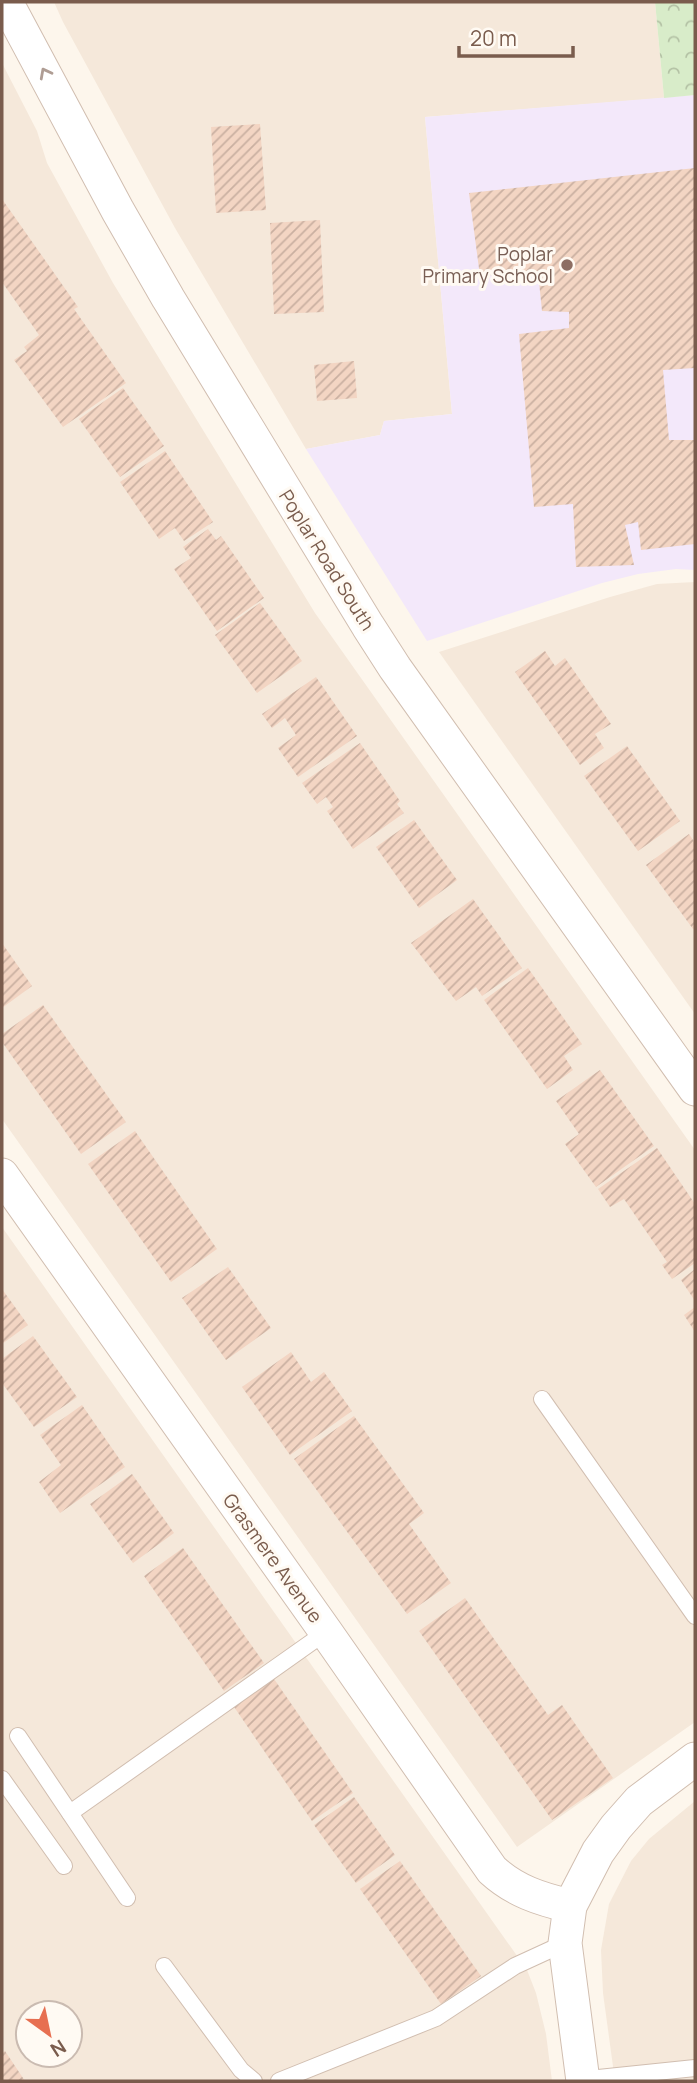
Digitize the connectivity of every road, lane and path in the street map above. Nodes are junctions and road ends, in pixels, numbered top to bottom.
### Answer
1 (3, 2) edge
2 (695, 1089) edge
3 (2, 1175) edge
4 (542, 1399) dead end
5 (695, 1616) edge
6 (327, 1632) junction
7 (18, 1735) dead end
8 (695, 1759) edge
9 (2, 1779) edge
10 (70, 1812) junction
11 (65, 1866) dead end
12 (127, 1898) dead end
13 (570, 1906) junction
14 (565, 1943) junction
15 (164, 1966) dead end
16 (695, 2068) edge
17 (254, 2081) edge
18 (279, 2081) edge
19 (579, 2081) edge

2 -> 1 street, Poplar Road South
3 - 6 street, Grasmere Avenue
4 - 5 lane
6 - 10 lane
6 - 13 street, Grasmere Avenue
7 - 10 lane
8 - 13 street
9 - 11 lane
10 - 12 lane
13 - 14 street
14 - 18 lane
14 - 19 street
15 - 17 lane
16 - 19 lane

